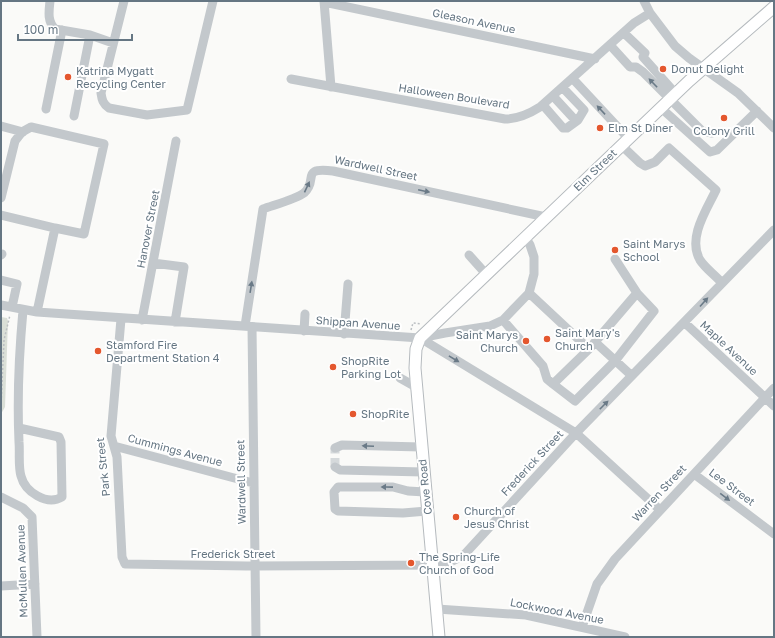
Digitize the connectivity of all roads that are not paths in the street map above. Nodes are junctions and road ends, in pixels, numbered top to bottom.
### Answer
1 (50, 1) edge
2 (124, 1) edge
3 (214, 1) edge
4 (324, 1) edge
5 (644, 1) edge
6 (774, 7) edge
7 (650, 13) junction
8 (62, 30) junction
9 (624, 33) junction
10 (90, 35) junction
11 (113, 43) junction
12 (610, 45) junction
13 (594, 59) junction
14 (704, 68) junction
15 (573, 79) junction
16 (291, 80) dead end
17 (331, 87) junction
18 (563, 88) junction
19 (552, 96) junction
20 (673, 97) junction
21 (543, 105) junction
22 (661, 108) junction
23 (46, 109) dead end
24 (757, 111) junction
25 (74, 116) dead end
26 (576, 121) junction
27 (1, 126) edge
28 (774, 128) edge
29 (23, 132) junction
30 (712, 133) dead end
31 (625, 141) junction
32 (176, 142) dead end
33 (1, 198) edge
34 (1, 215) edge
35 (546, 217) junction
36 (55, 228) junction
37 (774, 230) edge
38 (525, 237) junction
39 (469, 255) dead end
40 (615, 259) dead end
41 (153, 263) junction
42 (486, 274) junction
43 (1, 280) edge
44 (721, 282) junction
45 (348, 284) dead end
46 (529, 293) junction
47 (637, 293) junction
48 (1, 305) edge
49 (12, 308) junction
50 (23, 310) junction
51 (37, 312) junction
52 (304, 314) dead end
53 (121, 319) junction
54 (142, 320) junction
55 (503, 320) junction
56 (174, 322) junction
57 (685, 323) junction
58 (248, 326) junction
59 (304, 331) junction
60 (344, 334) junction
61 (420, 338) junction
62 (592, 345) junction
63 (615, 361) junction
64 (632, 376) junction
65 (400, 378) dead end
66 (553, 384) junction
67 (416, 387) junction
68 (774, 388) edge
69 (765, 398) junction
70 (774, 406) edge
71 (19, 428) junction
72 (576, 433) junction
73 (114, 446) junction
74 (421, 447) junction
75 (335, 448) dead end
76 (335, 466) dead end
77 (423, 472) junction
78 (694, 474) junction
79 (253, 483) junction
80 (425, 492) junction
81 (1, 497) edge
82 (660, 509) junction
83 (427, 511) junction
84 (774, 534) edge
85 (125, 564) joint
86 (254, 566) junction
87 (433, 567) junction
88 (35, 584) junction
89 (1, 586) edge
90 (437, 609) junction
91 (582, 627) junction
92 (37, 637) edge
93 (256, 637) edge
94 (439, 637) edge
95 (625, 637) edge

1 - 8 street
2 - 11 street
3 - 11 street
4 - 13 street, Gleason Avenue
4 - 17 street
5 - 7 street
6 - 14 main road, Elm Street
7 - 9 street, Halloween Boulevard
7 - 14 street
8 - 10 street
8 - 23 street
9 - 12 street, Halloween Boulevard
9 - 20 street
10 - 11 street
10 - 25 street
12 - 13 street, Halloween Boulevard
20 -> 12 street
13 - 15 street, Halloween Boulevard
14 - 20 main road, Elm Street
14 - 24 street
15 - 18 street, Halloween Boulevard
31 -> 15 street
16 - 17 street, Halloween Boulevard
17 - 21 street, Halloween Boulevard
18 - 19 street, Halloween Boulevard
18 - 26 street
19 - 21 street, Halloween Boulevard
19 - 26 street
20 - 22 main road, Elm Street
20 - 30 street
21 - 26 street
22 - 24 street
22 - 31 main road, Elm Street
24 - 28 street
27 - 29 street
29 - 33 street
29 - 36 street
31 - 35 main road, Elm Street
31 - 44 street
32 - 41 street, Hanover Street
34 - 36 street
35 - 38 main road, Elm Street
58 -> 35 street, Wardwell Street
36 - 51 street
37 - 44 street, Frederick Street
38 - 42 main road, Elm Street
38 - 46 street
39 - 42 street
40 - 47 street
41 - 54 street, Hanover Street
41 - 56 street
42 - 61 main road, Elm Street
43 - 49 street
57 -> 44 street, Frederick Street
45 - 60 street
46 - 55 street
46 - 62 street
47 - 62 street
47 - 63 street
48 - 49 street, Shippan Avenue
49 - 50 street, Shippan Avenue
50 - 51 street, Shippan Avenue
50 - 71 street
51 - 53 street, Shippan Avenue
52 - 59 street
53 - 54 street, Shippan Avenue
53 - 73 street, Park Street
54 - 56 street, Shippan Avenue
55 - 61 street
55 - 66 street
56 - 58 street, Shippan Avenue
57 - 64 street, Frederick Street
57 - 69 street, Maple Avenue
58 - 59 street, Shippan Avenue
58 - 79 street, Wardwell Street
59 - 60 street, Shippan Avenue
60 - 61 street, Shippan Avenue
61 - 67 main road, Cove Road
61 -> 72 street, Shippan Avenue
62 - 63 street
62 - 66 street
63 - 64 street
63 - 66 street
72 -> 64 street, Frederick Street
65 - 67 street
67 - 74 main road, Cove Road
68 - 69 street, Warren Street
69 - 70 street, Maple Avenue
69 - 78 street, Warren Street
71 - 71 street
72 - 82 street, Shippan Avenue
72 - 87 street, Frederick Street
73 - 79 street, Cummings Avenue
73 - 85 street, Park Street
74 -> 75 street
74 - 77 main road, Cove Road
76 - 77 street
77 - 80 main road, Cove Road
78 - 82 street, Warren Street
78 -> 84 street, Lee Street
79 - 86 street, Wardwell Street
80 - 83 main road, Cove Road
80 -> 83 street
81 - 88 street, McMullen Avenue
82 - 91 street, Warren Street
83 - 87 main road, Cove Road
85 - 86 street, Frederick Street
86 - 87 street, Frederick Street
86 - 93 street, Wardwell Street
87 - 90 main road, Cove Road
88 - 89 street
88 - 92 street, McMullen Avenue
90 - 91 street, Lockwood Avenue
90 - 94 main road, Cove Road
91 - 95 street, Lockwood Avenue

